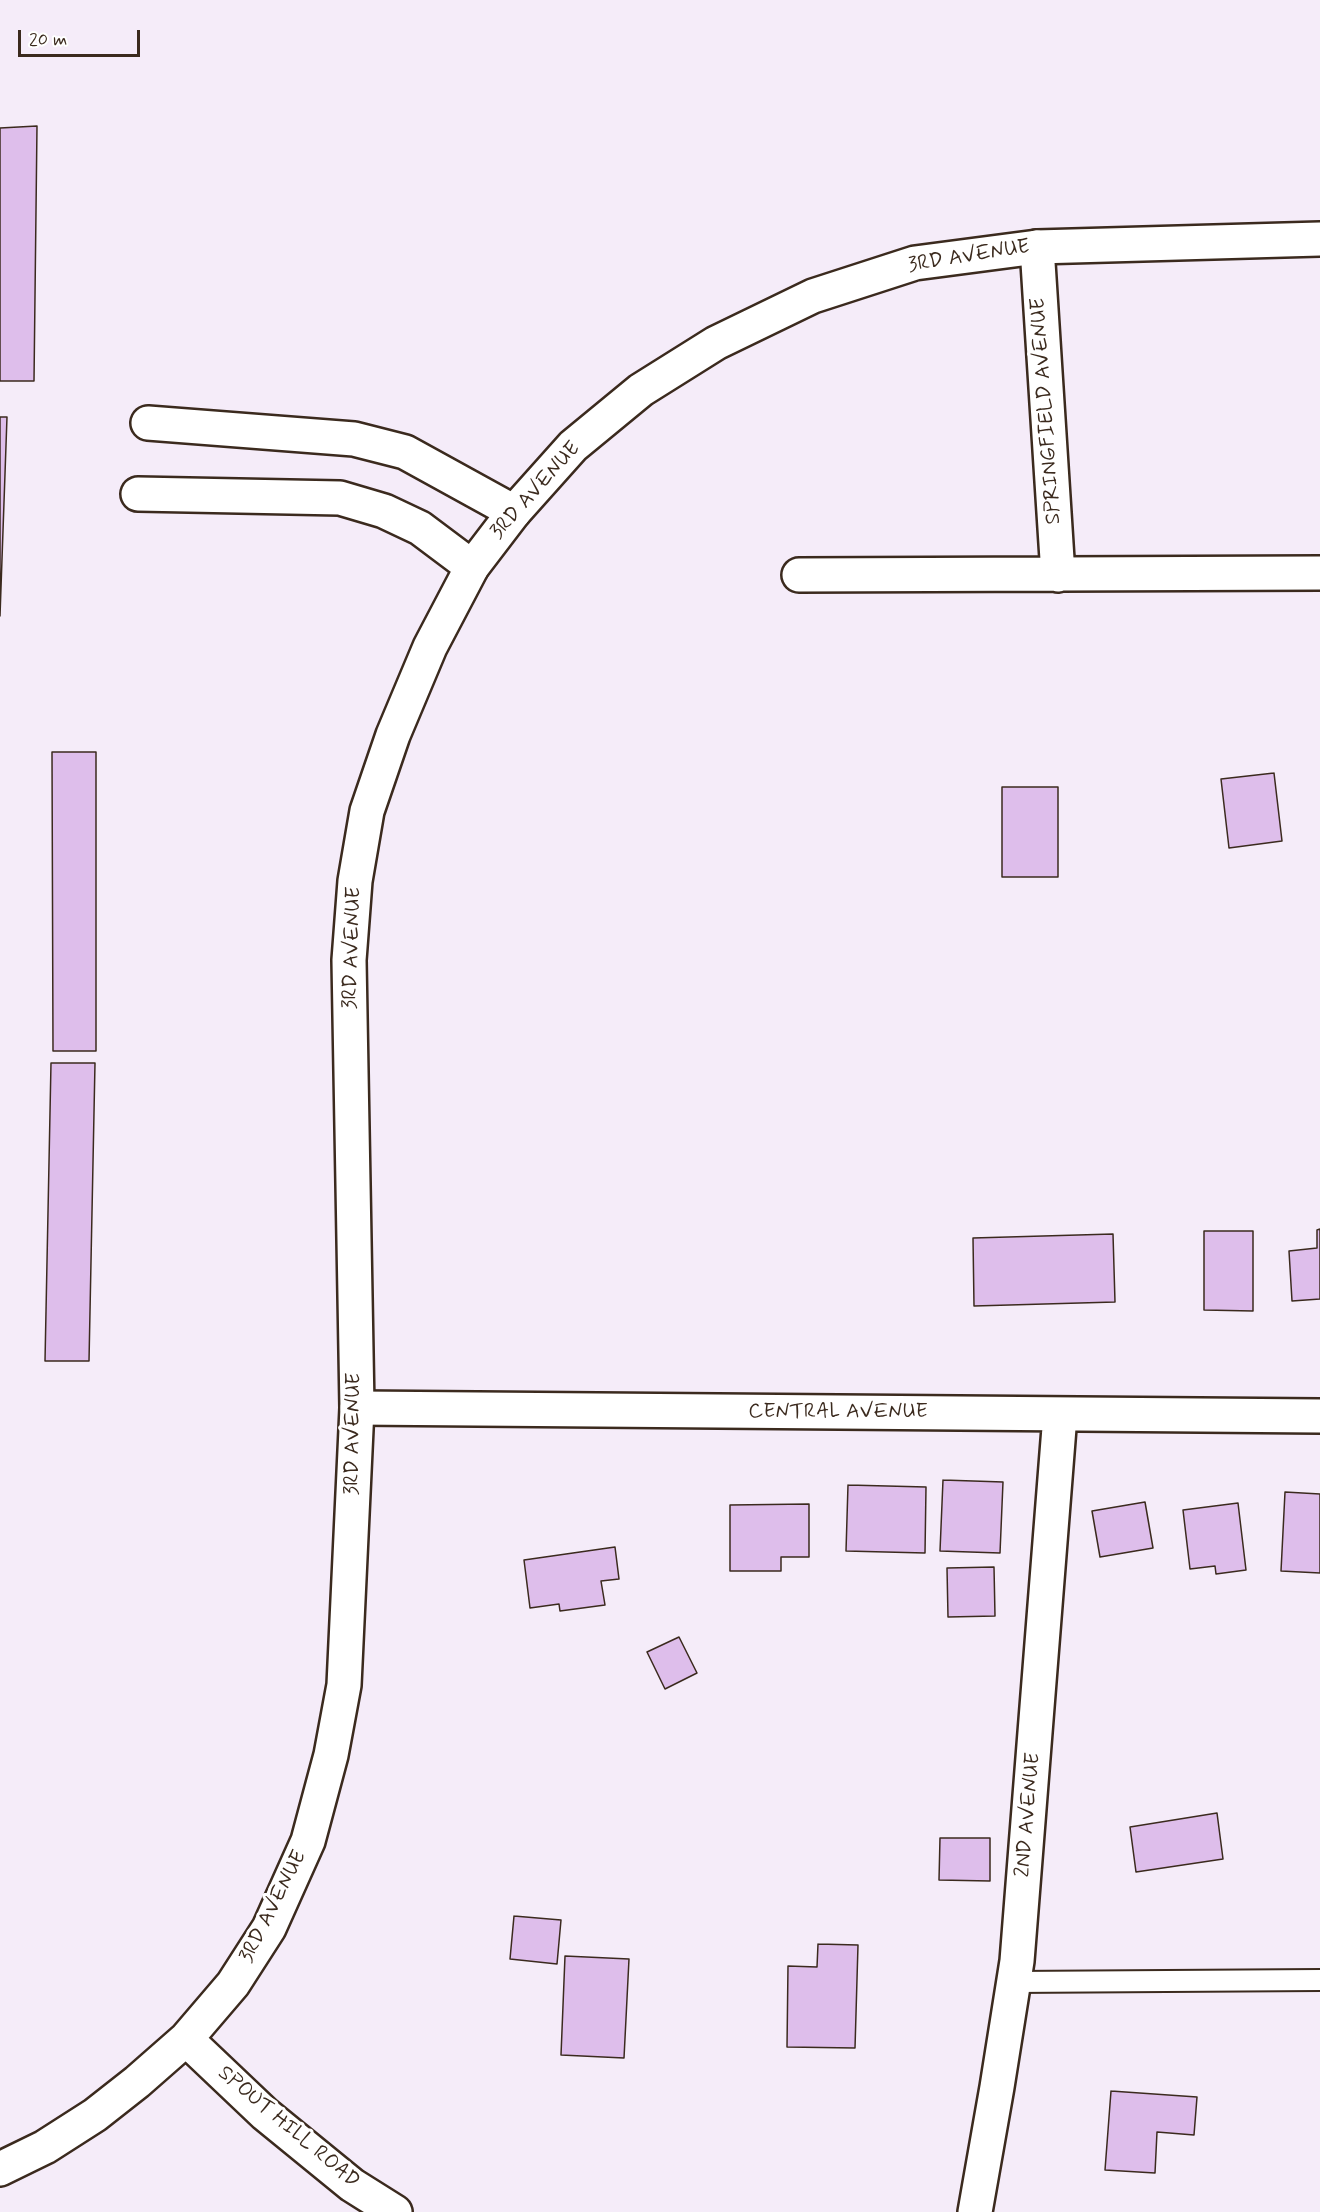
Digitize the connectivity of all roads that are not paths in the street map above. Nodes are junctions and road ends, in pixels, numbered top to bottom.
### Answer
1 (1320, 238) edge
2 (1037, 247) junction
3 (148, 423) dead end
4 (138, 494) dead end
5 (514, 512) junction
6 (472, 567) junction
7 (1320, 573) edge
8 (799, 575) dead end
9 (1058, 575) junction
10 (357, 1408) junction
11 (1060, 1415) junction
12 (1320, 1416) edge
13 (1320, 1980) edge
14 (1013, 1982) junction
15 (186, 2039) junction
16 (0, 2169) edge
17 (395, 2212) edge
18 (975, 2212) edge

1 - 2 street, 3RD AVENUE
2 - 5 street, 3RD AVENUE
2 - 9 street, SPRINGFIELD AVENUE
3 - 5 street
4 - 6 street
5 - 6 street, 3RD AVENUE
6 - 10 street, 3RD AVENUE
7 - 9 street
8 - 9 street
10 - 11 street, CENTRAL AVENUE
10 - 15 street, 3RD AVENUE
11 - 12 street, CENTRAL AVENUE
11 - 14 street, 2ND AVENUE
13 - 14 lane
14 - 18 street, 2ND AVENUE
15 - 16 street, 3RD AVENUE
15 - 17 street, SPOUT HILL ROAD

